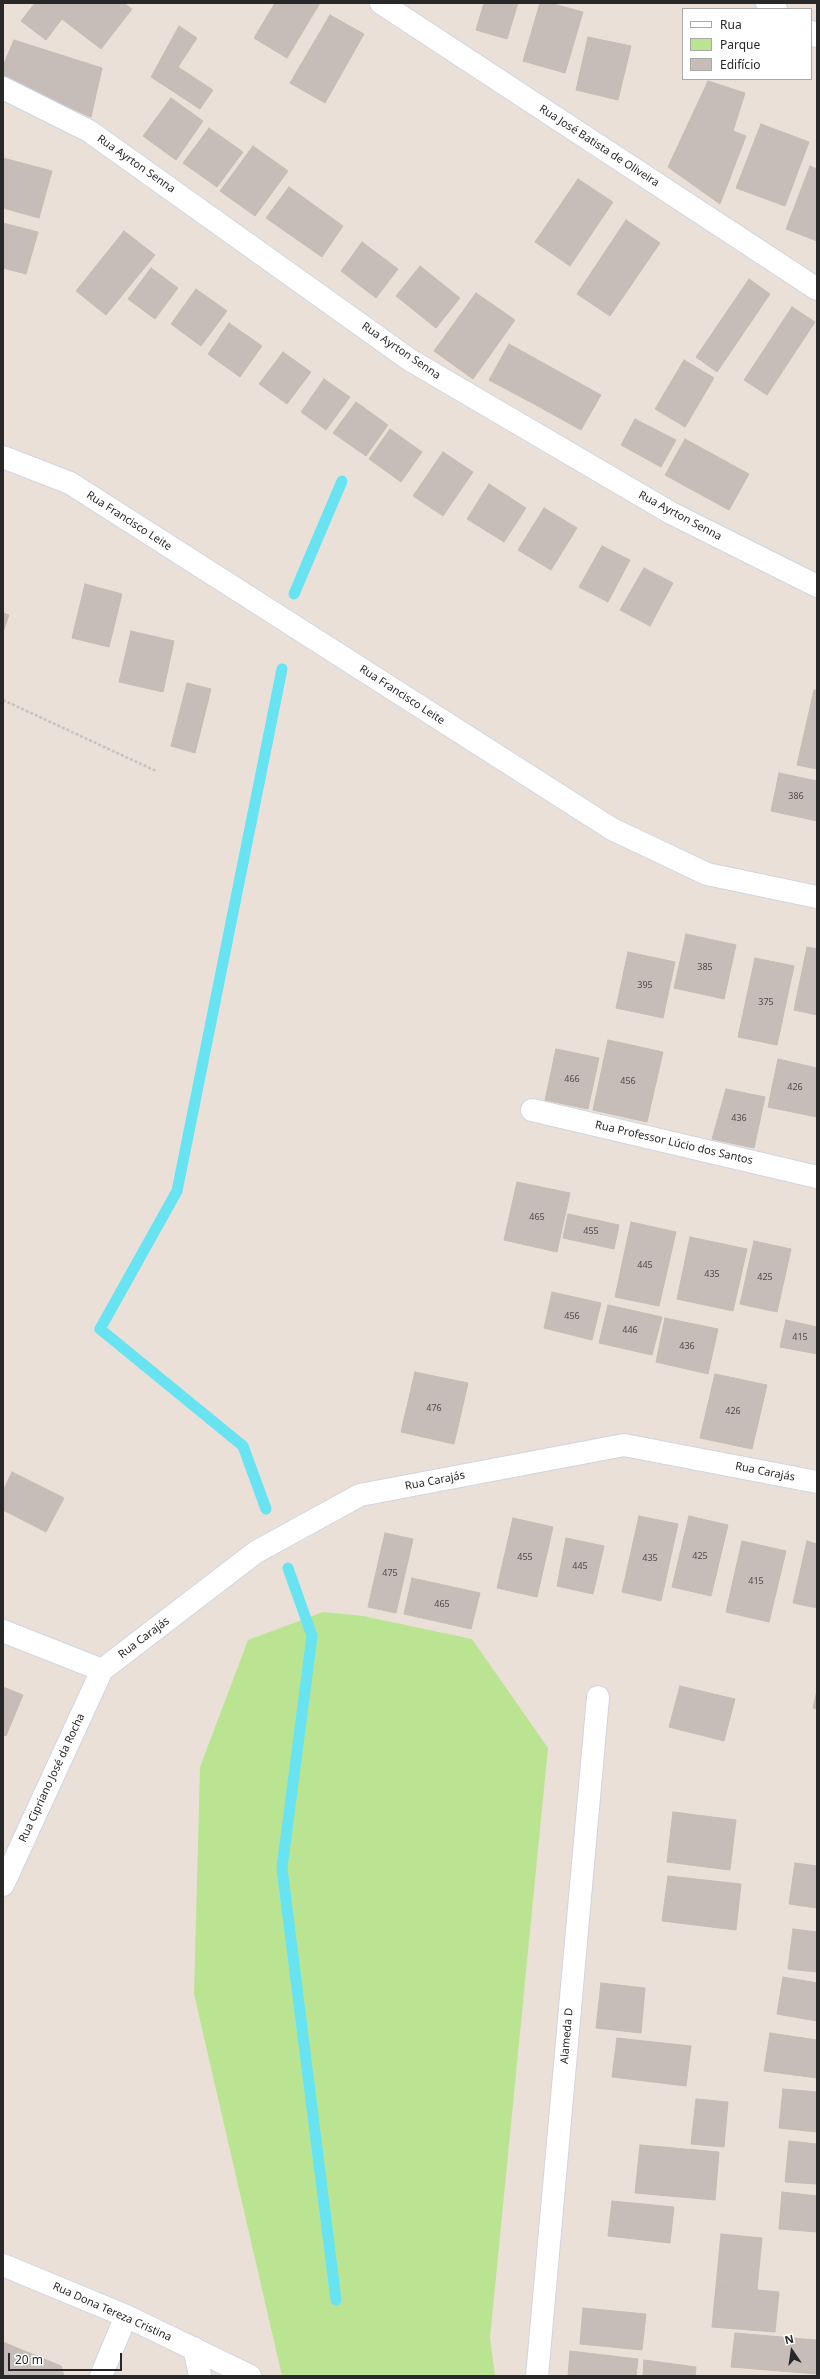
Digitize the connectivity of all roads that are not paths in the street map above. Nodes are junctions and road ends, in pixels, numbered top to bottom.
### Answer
1 (381, 3) edge
2 (3, 88) edge
3 (817, 289) edge
4 (3, 457) edge
5 (817, 586) edge
6 (817, 897) edge
7 (532, 1110) dead end
8 (817, 1177) edge
9 (817, 1482) edge
10 (3, 1631) edge
11 (102, 1670) junction
12 (598, 1697) dead end
13 (3, 1885) edge
14 (3, 2265) edge
15 (126, 2316) junction
16 (194, 2348) junction
17 (101, 2376) edge
18 (200, 2376) edge
19 (250, 2376) edge
20 (537, 2376) edge

1 - 3 street, Rua José Batista de Oliveira
2 - 5 street, Rua Ayrton Senna
4 - 6 street, Rua Francisco Leite
7 - 8 street, Rua Professor Lúcio dos Santos
9 - 11 street, Rua Carajás
10 - 11 street
11 - 13 street, Rua Cipriano José da Rocha
12 - 20 street, Alameda D
14 - 15 street, Rua Dona Tereza Cristina
15 - 16 street, Rua Dona Tereza Cristina
15 - 17 street
16 - 18 street
16 - 19 street, Rua Dona Tereza Cristina

